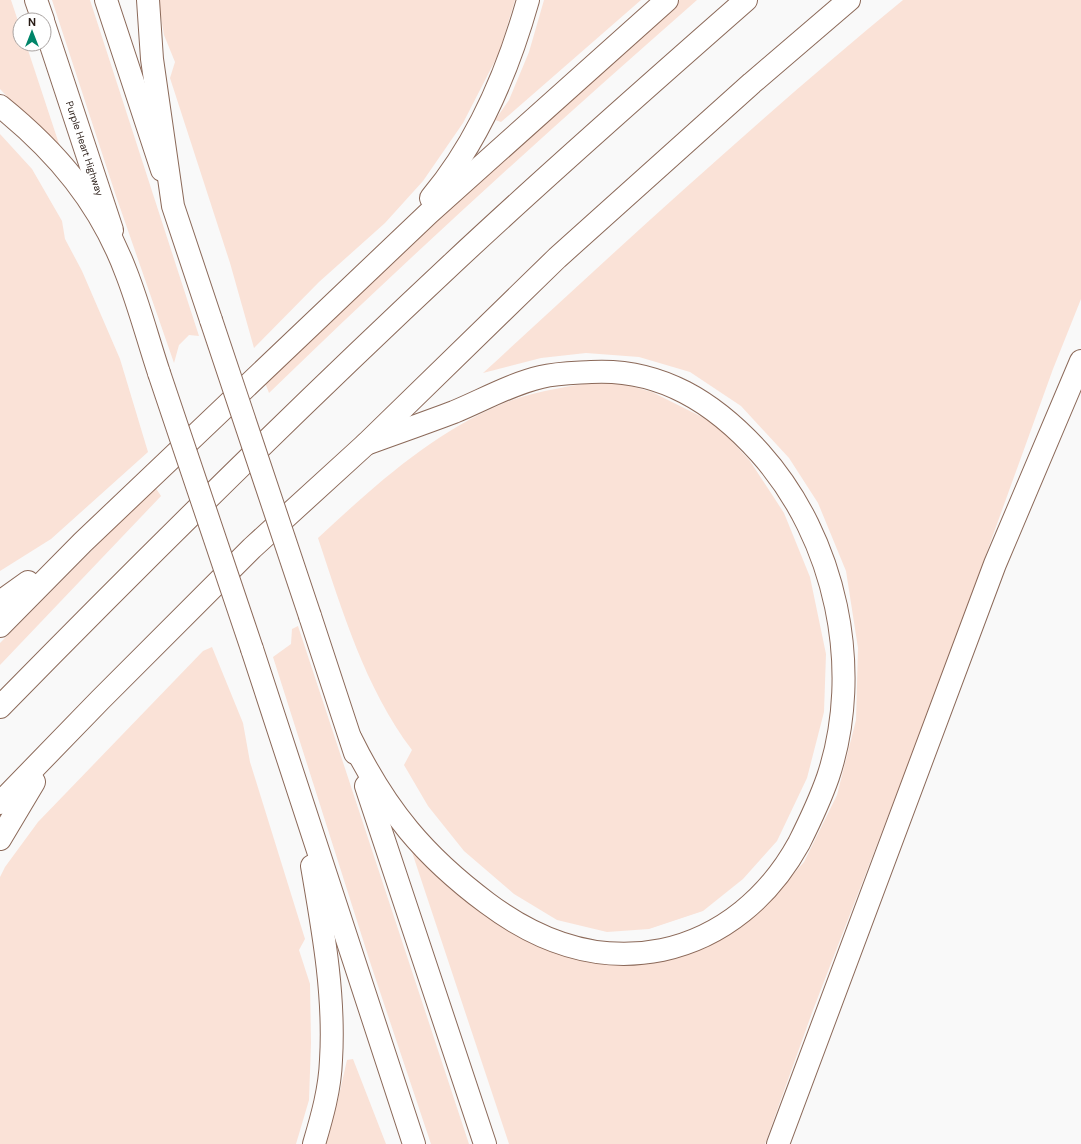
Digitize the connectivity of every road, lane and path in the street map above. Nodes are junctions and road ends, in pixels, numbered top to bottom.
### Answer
1 (36, 0) edge
2 (106, 0) edge
3 (148, 0) edge
4 (528, 0) edge
5 (667, 0) edge
6 (746, 0) edge
7 (849, 0) edge
8 (40, 12) edge
9 (52, 48) edge
10 (0, 106) edge
11 (174, 206) junction
12 (398, 242) junction
13 (126, 272) junction
14 (1081, 361) edge
15 (366, 444) junction
16 (83, 542) junction
17 (0, 602) edge
18 (0, 626) edge
19 (100, 700) junction
20 (0, 707) edge
21 (351, 739) junction
22 (293, 775) junction
23 (0, 804) edge
24 (0, 839) edge
25 (314, 1144) edge
26 (414, 1144) edge
27 (485, 1144) edge
28 (778, 1144) edge

1 - 8 main road
2 - 11 main road
3 - 11 main road
4 - 12 main road
5 - 12 main road
6 - 20 main road
7 - 15 main road
9 - 13 main road, Purple Heart Highway
10 - 13 main road
11 - 21 main road, bridge
12 - 16 main road
13 - 22 main road, bridge
14 - 28 main road
15 - 19 main road
15 - 21 main road
16 - 17 main road
16 - 18 main road
19 - 23 main road
19 - 24 main road
21 - 27 main road
22 - 25 main road
22 - 26 main road

